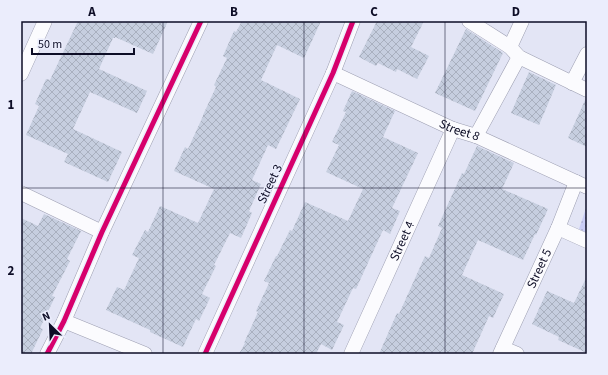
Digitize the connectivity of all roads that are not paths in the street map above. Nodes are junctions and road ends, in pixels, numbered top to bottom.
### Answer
1 (45, 21) edge
2 (201, 21) edge
3 (353, 21) edge
4 (469, 21) edge
5 (522, 21) edge
6 (514, 52) junction
7 (587, 54) edge
8 (333, 73) junction
9 (21, 74) edge
10 (572, 83) junction
11 (587, 90) edge
12 (453, 129) junction
13 (476, 136) junction
14 (582, 184) edge
15 (21, 193) edge
16 (558, 228) junction
17 (102, 232) junction
18 (587, 241) edge
19 (64, 321) junction
20 (501, 351) edge
21 (47, 354) edge
22 (145, 354) edge
23 (204, 354) edge
24 (351, 354) edge
25 (516, 354) edge

1 - 9 street
2 - 17 street
3 - 8 street, Street 3
4 - 6 street
5 - 6 street
6 - 10 street
6 - 13 street
7 - 10 street
8 - 12 street, Street 8
8 - 23 street, Street 3
10 - 11 street
12 - 13 street, Street 8
12 - 24 street, Street 4
13 - 14 street, Street 8
14 - 16 street, Street 5
15 - 17 street
16 - 18 street
16 - 20 street, Street 5
17 - 19 street
19 - 21 street
19 - 22 street
20 - 25 street

